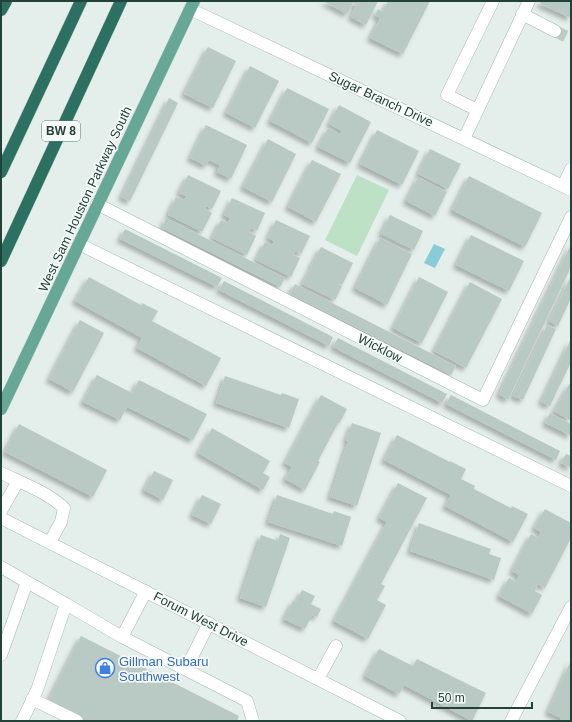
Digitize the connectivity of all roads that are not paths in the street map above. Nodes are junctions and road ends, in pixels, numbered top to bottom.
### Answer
1 (6, 1) edge
2 (81, 1) edge
3 (121, 1) edge
4 (492, 1) edge
5 (529, 1) edge
6 (192, 5) edge
7 (1, 10) edge
8 (522, 14) junction
9 (555, 31) tunnel mouth
10 (477, 110) junction
11 (464, 139) junction
12 (571, 169) edge
13 (1, 172) edge
14 (567, 188) edge
15 (97, 204) junction
16 (571, 217) edge
17 (79, 244) junction
18 (1, 261) edge
19 (1, 409) edge
20 (1, 473) edge
21 (18, 481) junction
22 (571, 486) edge
23 (1, 511) edge
24 (1, 518) edge
25 (50, 542) junction
26 (1, 567) edge
27 (27, 582) junction
28 (146, 591) junction
29 (66, 604) junction
30 (571, 607) edge
31 (209, 623) junction
32 (122, 637) junction
33 (336, 646) dead end
34 (1, 656) edge
35 (186, 669) junction
36 (318, 680) junction
37 (32, 699) junction
38 (22, 721) edge
39 (77, 721) edge
40 (253, 721) edge
41 (400, 721) edge
42 (511, 721) edge

1 - 7 highway
2 - 13 highway, BW 8
3 - 18 highway, BW 8
4 - 10 street
5 - 8 street
6 - 11 street, Sugar Branch Drive
6 - 15 main road, West Sam Houston Parkway South
8 - 9 street
8 - 10 street
10 - 11 street
11 - 14 street, Sugar Branch Drive
12 - 14 street
15 - 16 street, Wicklow
15 - 17 main road, West Sam Houston Parkway South
17 - 19 main road, West Sam Houston Parkway South
17 - 22 street
20 - 21 street
21 - 23 street
21 - 25 street
24 - 25 street, Forum West Drive
25 - 28 street, Forum West Drive
26 - 27 street
27 - 29 street
27 - 34 street
28 - 31 street, Forum West Drive
28 - 32 street
29 - 32 street
29 - 37 street
30 - 42 street
31 - 35 street
31 - 36 street, Forum West Drive
32 - 35 street
33 - 36 street
35 - 40 street
36 - 41 street, Forum West Drive
37 - 38 street
37 - 39 street

